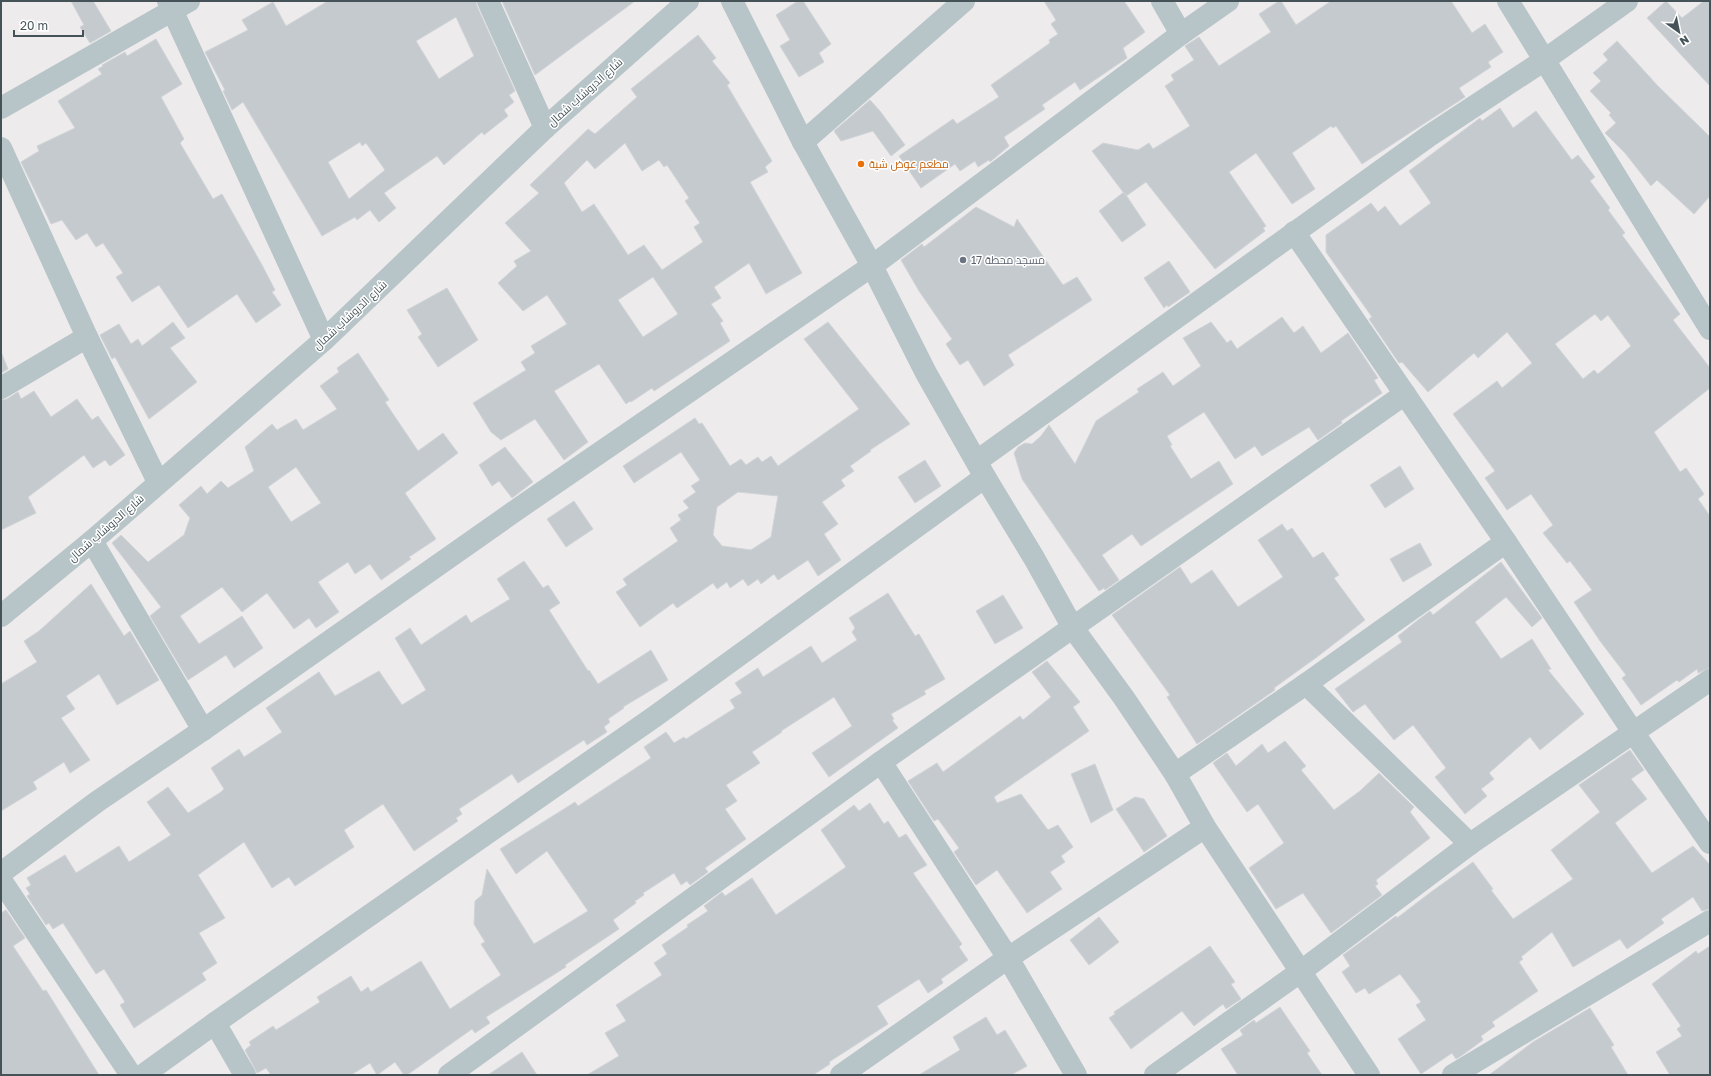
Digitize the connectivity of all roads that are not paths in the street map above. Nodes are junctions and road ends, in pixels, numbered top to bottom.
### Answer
1 (488, 1) edge
2 (688, 1) edge
3 (732, 1) edge
4 (964, 1) edge
5 (1162, 1) edge
6 (1228, 1) edge
7 (1508, 1) edge
8 (1628, 1) edge
9 (176, 4) edge
10 (1181, 34) junction
11 (1543, 61) junction
12 (1, 108) edge
13 (545, 128) junction
14 (803, 142) junction
15 (1, 148) edge
16 (1294, 232) junction
17 (872, 266) junction
18 (1703, 302) edge
19 (1710, 329) edge
20 (88, 337) junction
21 (324, 340) junction
22 (1, 388) edge
23 (1405, 394) junction
24 (981, 469) junction
25 (158, 482) junction
26 (92, 541) junction
27 (1506, 542) junction
28 (1, 616) edge
29 (1073, 628) junction
30 (1710, 680) edge
31 (1306, 684) junction
32 (203, 730) junction
33 (1633, 732) junction
34 (881, 762) junction
35 (1175, 774) junction
36 (1205, 827) junction
37 (1710, 843) edge
38 (1470, 844) junction
39 (1, 873) edge
40 (1, 880) edge
41 (1710, 921) edge
42 (1008, 958) junction
43 (1300, 972) junction
44 (215, 1023) junction
45 (131, 1075) edge
46 (143, 1075) edge
47 (245, 1075) edge
48 (449, 1075) edge
49 (841, 1075) edge
50 (1076, 1075) edge
51 (1155, 1075) edge
52 (1369, 1075) edge
53 (1453, 1075) edge

1 - 13 street
2 - 13 street, شارع الدروشاب شمال
3 - 14 street
4 - 14 street
5 - 10 street
6 - 10 street
7 - 11 street
8 - 11 street
9 - 12 street
9 - 21 street
10 - 17 street
11 - 16 street
11 - 18 street
13 - 21 street, شارع الدروشاب شمال
14 - 17 street
15 - 20 street
16 - 23 street
16 - 24 street
17 - 24 street
17 - 32 street
18 - 19 street
20 - 22 street
20 - 25 street
21 - 25 street, شارع الدروشاب شمال
23 - 27 street
23 - 29 street
24 - 29 street
24 - 44 street
25 - 26 street, شارع الدروشاب شمال
26 - 28 street, شارع الدروشاب شمال
26 - 32 street
27 - 31 street
27 - 33 street
29 - 34 street
29 - 35 street
30 - 33 street
31 - 35 street
31 - 38 street
32 - 39 street
33 - 37 street
33 - 38 street
34 - 42 street
34 - 48 street
35 - 36 street
36 - 42 street
36 - 43 street
38 - 43 street
40 - 45 street
41 - 53 street
42 - 49 street
42 - 50 street
43 - 51 street
43 - 52 street
44 - 46 street
44 - 47 street

